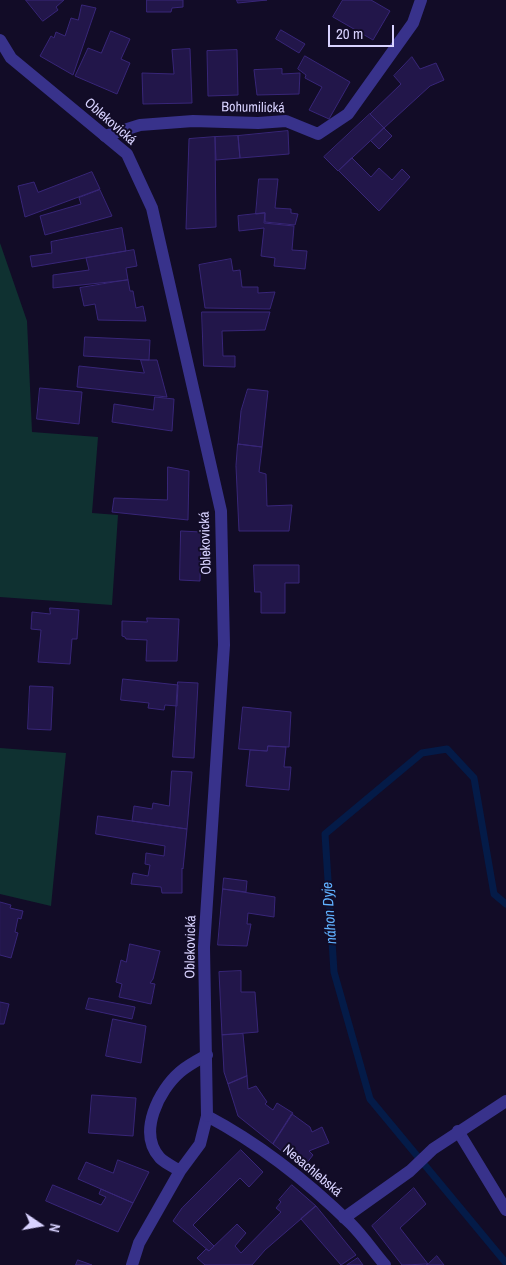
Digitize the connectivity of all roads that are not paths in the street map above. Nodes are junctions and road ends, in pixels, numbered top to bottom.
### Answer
1 (421, 0) edge
2 (0, 40) edge
3 (105, 136) junction
4 (206, 1055) junction
5 (506, 1101) edge
6 (207, 1116) junction
7 (458, 1131) junction
8 (180, 1172) junction
9 (506, 1210) edge
10 (344, 1218) junction
11 (132, 1265) edge
12 (384, 1265) edge

1 - 3 street, Bohumilická
2 - 3 street, Oblekovická
3 - 4 street, Oblekovická
4 - 6 street, Oblekovická
4 - 8 street
5 - 7 street
6 - 8 street, Oblekovická
6 - 10 street, Nesachlebská
7 - 9 street
7 - 10 street
8 - 11 street, Oblekovická
10 - 12 street, Nesachlebská

